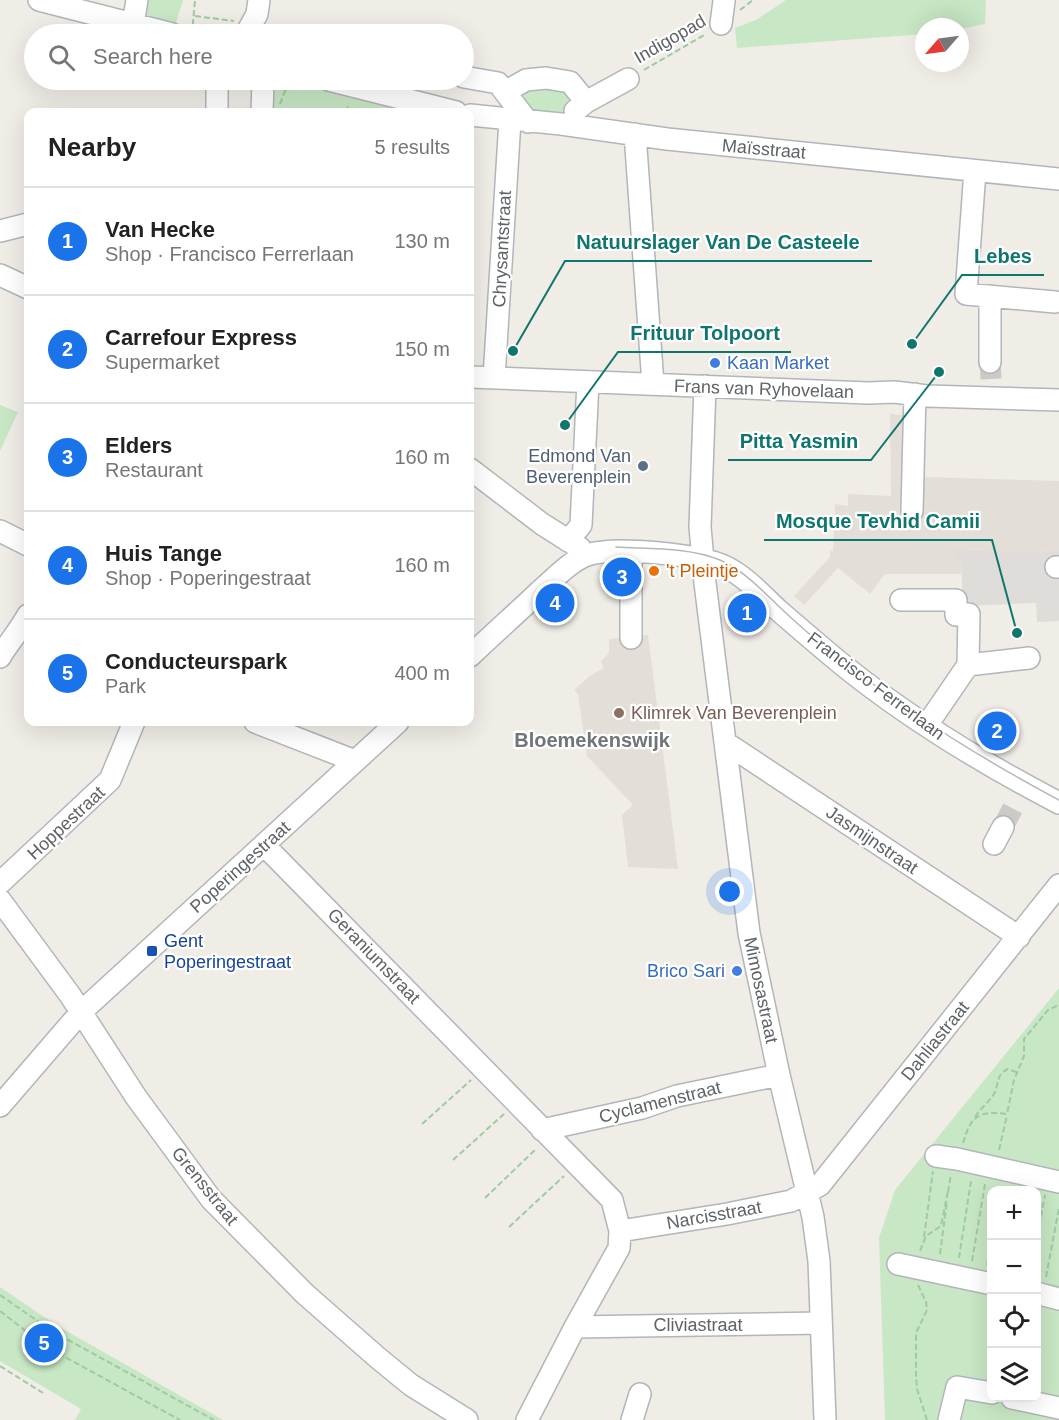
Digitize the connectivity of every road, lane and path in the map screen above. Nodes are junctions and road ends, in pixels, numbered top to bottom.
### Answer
1 (39, 0) edge
2 (137, 0) edge
3 (195, 0) edge
4 (259, 0) edge
5 (753, 0) edge
6 (724, 2) dead end
7 (195, 16) junction
8 (133, 24) joint
9 (194, 24) edge
10 (228, 24) edge
11 (252, 24) edge
12 (722, 24) junction
13 (474, 78) edge
14 (628, 79) joint
15 (217, 90) edge
16 (263, 90) edge
17 (286, 90) edge
18 (361, 90) edge
19 (505, 92) junction
20 (586, 102) junction
21 (217, 108) edge
22 (262, 108) edge
23 (280, 108) edge
24 (418, 108) edge
25 (474, 115) edge
26 (519, 121) junction
27 (558, 124) junction
28 (635, 134) junction
29 (975, 171) junction
30 (1059, 179) edge
31 (24, 225) edge
32 (0, 231) edge
33 (0, 274) edge
34 (24, 286) edge
35 (990, 297) junction
36 (1054, 302) dead end
37 (474, 377) edge
38 (494, 378) junction
39 (990, 380) junction
40 (588, 382) junction
41 (652, 384) junction
42 (705, 386) junction
43 (915, 394) junction
44 (1059, 400) edge
45 (474, 472) edge
46 (912, 511) dead end
47 (0, 531) edge
48 (568, 541) junction
49 (24, 543) edge
50 (631, 552) junction
51 (585, 556) junction
52 (703, 558) junction
53 (901, 600) dead end
54 (24, 623) edge
55 (631, 638) dead end
56 (474, 652) edge
57 (0, 657) edge
58 (1029, 658) dead end
59 (968, 665) junction
60 (927, 725) junction
61 (132, 726) edge
62 (265, 726) edge
63 (393, 726) edge
64 (726, 743) junction
65 (355, 761) junction
66 (1059, 803) edge
67 (264, 844) junction
68 (0, 884) edge
69 (1059, 885) edge
70 (0, 900) edge
71 (1018, 937) junction
72 (1059, 1005) edge
73 (81, 1012) junction
74 (483, 1068) junction
75 (1016, 1072) junction
76 (779, 1075) junction
77 (516, 1103) junction
78 (0, 1106) edge
79 (1007, 1114) junction
80 (975, 1117) junction
81 (422, 1124) dead end
82 (545, 1133) junction
83 (453, 1160) dead end
84 (962, 1160) junction
85 (577, 1164) junction
86 (1054, 1181) edge
87 (948, 1191) junction
88 (807, 1192) junction
89 (485, 1198) dead end
90 (1059, 1208) edge
91 (509, 1227) dead end
92 (620, 1232) junction
93 (987, 1240) edge
94 (1037, 1240) edge
95 (923, 1246) junction
96 (946, 1274) edge
97 (0, 1295) edge
98 (1046, 1296) edge
99 (0, 1311) edge
100 (821, 1323) junction
101 (575, 1327) junction
102 (0, 1366) edge
103 (987, 1392) edge
104 (43, 1393) dead end
105 (640, 1394) dead end
106 (1031, 1402) edge
107 (1059, 1408) edge
108 (180, 1420) edge
109 (214, 1420) edge
110 (467, 1420) edge
111 (526, 1420) edge
112 (632, 1420) edge
113 (825, 1420) edge
114 (927, 1420) edge
115 (950, 1420) edge

1 - 8 street
2 - 8 street
3 - 7 path
4 - 11 street
5 - 12 path, Indigopad
6 - 12 street
7 - 9 path
7 - 10 path
12 - 14 path, Indigopad
13 - 19 street
14 - 20 street
15 - 21 street
16 - 22 street
17 - 23 path
18 - 24 street
19 - 20 street
19 - 26 street
20 - 27 street
25 - 26 street, Maïsstraat
26 - 27 street, Maïsstraat
26 - 38 street, Chrysantstraat
27 - 28 street, Maïsstraat
28 - 29 street, Maïsstraat
28 - 41 street
29 - 30 street, Maïsstraat
29 - 35 street
31 - 32 street
33 - 34 street
35 - 36 street
35 - 39 street
37 - 38 street, Frans van Ryhovelaan
38 - 40 street, Frans van Ryhovelaan
39 - 43 street, Frans van Ryhovelaan
39 - 44 street, Frans van Ryhovelaan
40 - 41 street, Frans van Ryhovelaan
40 - 48 street
41 - 42 street, Frans van Ryhovelaan
42 - 43 street, Frans van Ryhovelaan
42 - 52 street
43 - 46 street
45 - 48 street
47 - 49 street
48 - 51 street
50 - 51 street
50 - 52 street
50 - 55 street
51 - 56 street
52 - 60 street, Francisco Ferrerlaan
52 - 64 street, Mimosastraat
53 - 59 street
54 - 57 street
58 - 59 street
59 - 60 street
60 - 66 street, Francisco Ferrerlaan
61 - 68 street, Hoppestraat
62 - 65 street
63 - 65 street, Poperingestraat
64 - 71 street, Jasmijnstraat
64 - 76 street, Mimosastraat
65 - 67 street, Poperingestraat
67 - 73 street, Poperingestraat
67 - 74 street, Geraniumstraat
69 - 71 street, Dahliastraat
70 - 73 street, Grensstraat
71 - 88 street, Dahliastraat
72 - 75 path
73 - 78 street, Poperingestraat
73 - 110 street, Grensstraat
74 - 77 street, Geraniumstraat
74 - 81 path
75 - 79 path
75 - 80 path
76 - 82 street, Cyclamenstraat
76 - 88 street, Mimosastraat
77 - 82 street, Geraniumstraat
77 - 83 path
79 - 80 path
79 - 84 path
80 - 84 path
82 - 85 street, Geraniumstraat
82 - 89 path
84 - 86 street
84 - 87 path
84 - 95 path
84 - 96 path
84 - 96 path
85 - 91 path
85 - 92 street, Geraniumstraat
86 - 94 path
87 - 95 path
87 - 96 path
88 - 92 street, Narcisstraat
88 - 100 street, Mimosastraat
90 - 98 path
92 - 101 street, Geraniumstraat
93 - 96 path
95 - 96 path
96 - 114 path
97 - 109 path
99 - 108 path
100 - 101 street, Cliviastraat
100 - 113 street, Mimosastraat
101 - 111 street, Geraniumstraat
102 - 104 path
103 - 115 street
105 - 112 street
106 - 107 street

